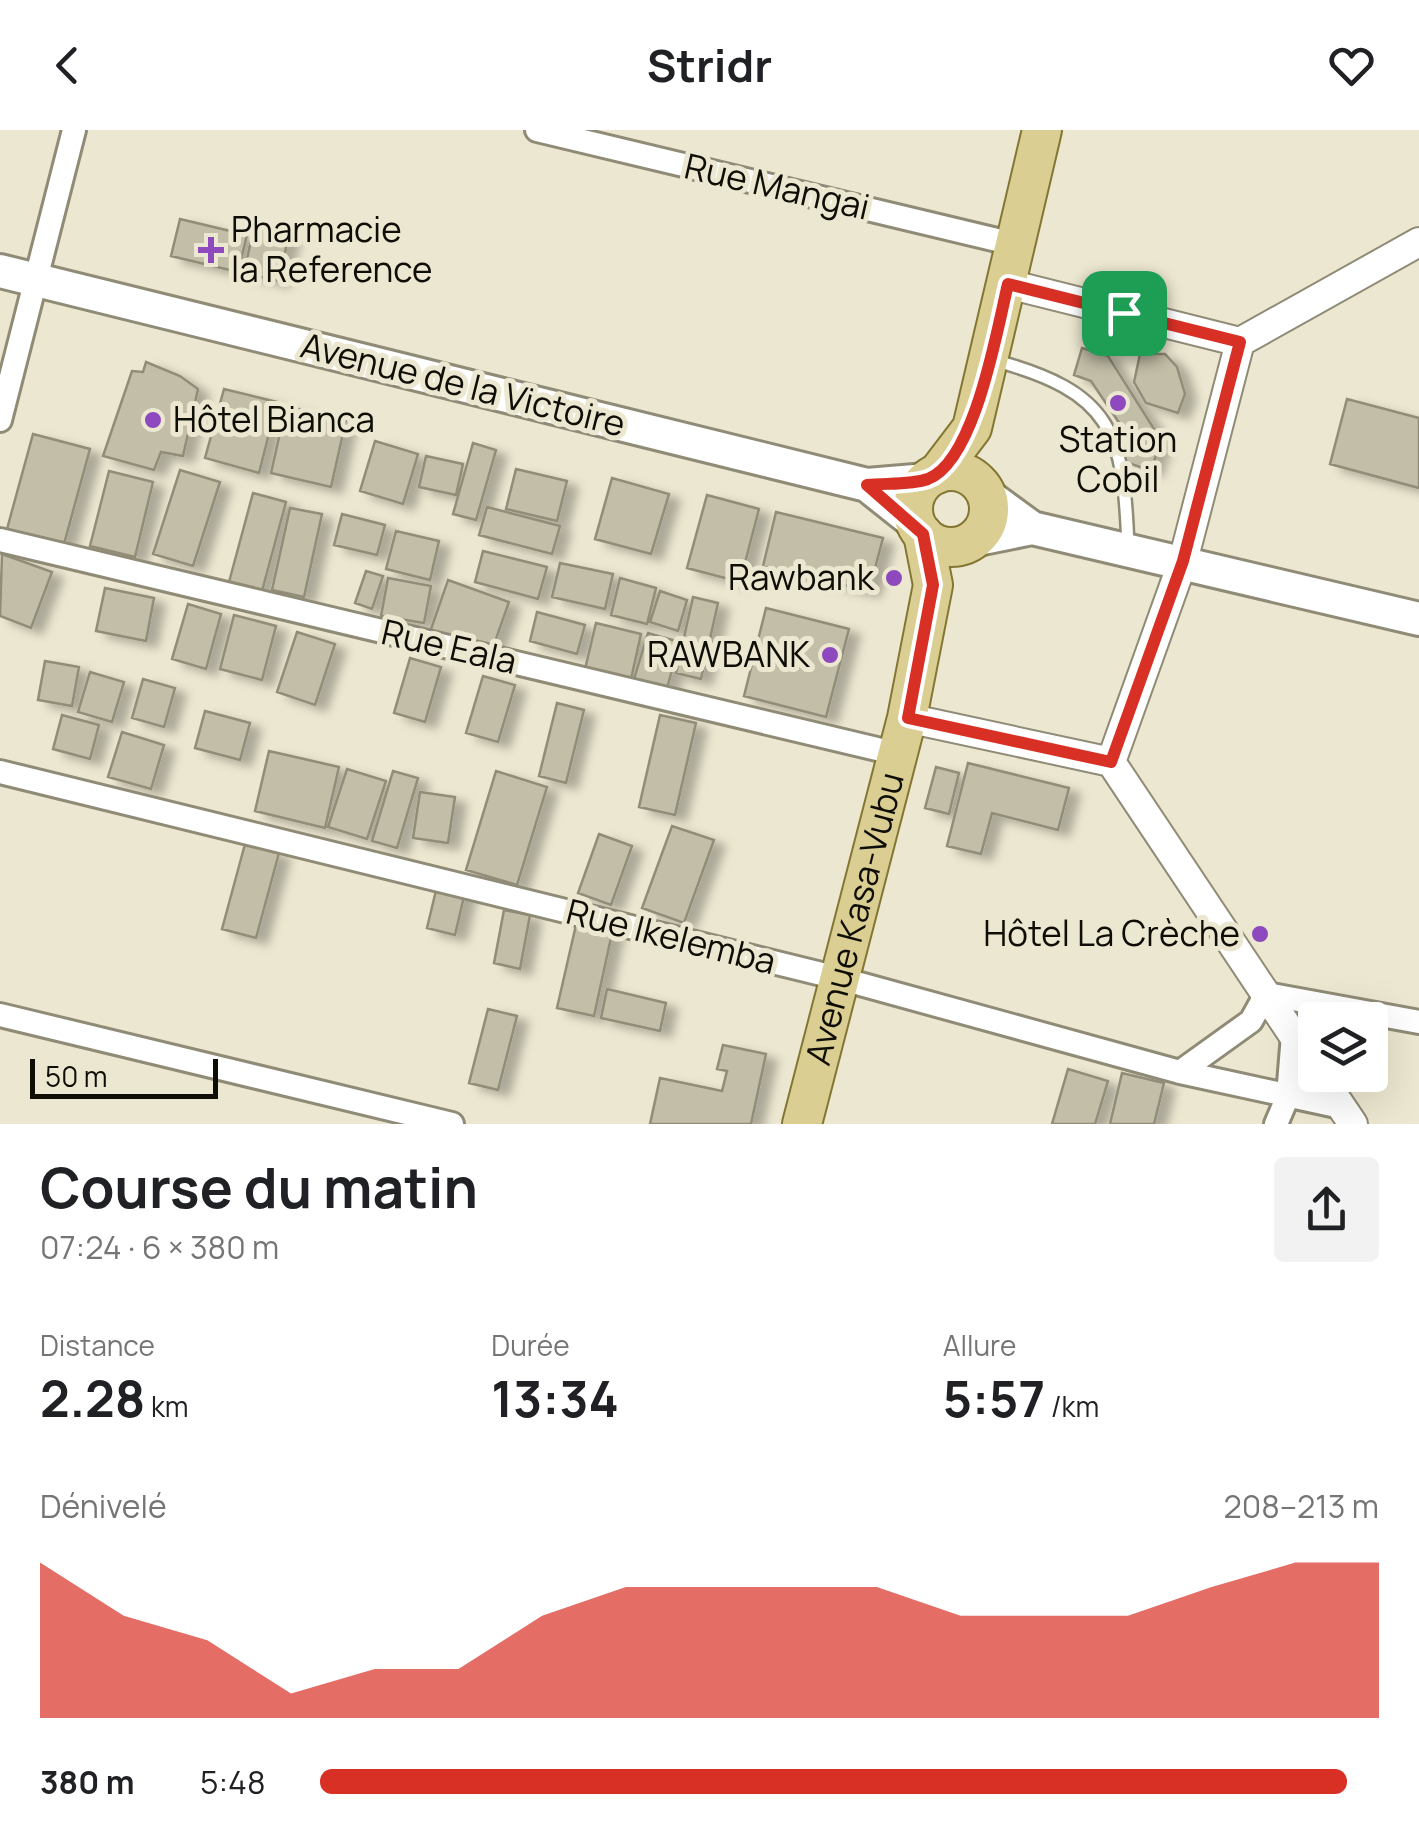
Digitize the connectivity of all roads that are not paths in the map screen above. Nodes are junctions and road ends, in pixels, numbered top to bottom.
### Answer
1 (74, 130) edge
2 (537, 130) edge
3 (1042, 130) edge
4 (1419, 242) edge
5 (1018, 244) junction
6 (0, 271) edge
7 (37, 280) junction
8 (1008, 284) junction
9 (1240, 342) junction
10 (989, 359) junction
11 (0, 420) edge
12 (956, 482) junction
13 (867, 485) junction
14 (1032, 528) junction
15 (942, 536) junction
16 (0, 540) edge
17 (1128, 549) junction
18 (1183, 561) junction
19 (1419, 619) edge
20 (908, 718) junction
21 (898, 754) junction
22 (1111, 762) junction
23 (0, 772) edge
24 (842, 979) junction
25 (1266, 994) junction
26 (0, 1015) edge
27 (1419, 1022) edge
28 (1293, 1035) junction
29 (1298, 1042) edge
30 (1180, 1072) junction
31 (1331, 1092) edge
32 (1288, 1096) junction
33 (1347, 1116) edge
34 (452, 1124) edge
35 (802, 1124) edge
36 (1276, 1124) edge

1 - 7 street
2 - 5 street, Rue Mangai
3 - 5 main road
4 - 9 street
5 - 8 main road
6 - 7 main road, Avenue de la Victoire
7 - 11 street
7 - 13 main road, Avenue de la Victoire
8 - 9 street
8 - 10 main road
9 - 18 street
10 - 12 main road
10 - 17 lane
12 - 13 main road, Avenue de la Victoire
12 - 14 main road
12 - 15 main road
12 - 15 main road
13 - 15 main road
14 - 15 main road
14 - 17 main road
15 - 20 main road, Avenue Kasa-Vubu
16 - 21 street, Rue Eala
17 - 18 main road
18 - 19 main road
18 - 22 street
20 - 21 main road, Avenue Kasa-Vubu
20 - 22 street
21 - 24 main road, Avenue Kasa-Vubu
22 - 25 street
23 - 24 street, Rue Ikelemba
24 - 30 street, Rue Ikelemba
24 - 35 main road, Avenue Kasa-Vubu
25 - 27 street
25 - 28 street
25 - 30 street
26 - 34 street
28 - 29 street
28 - 32 street
30 - 32 street, Rue Ikelemba
31 - 33 street
32 - 33 street, Rue Ikelemba
32 - 36 street

